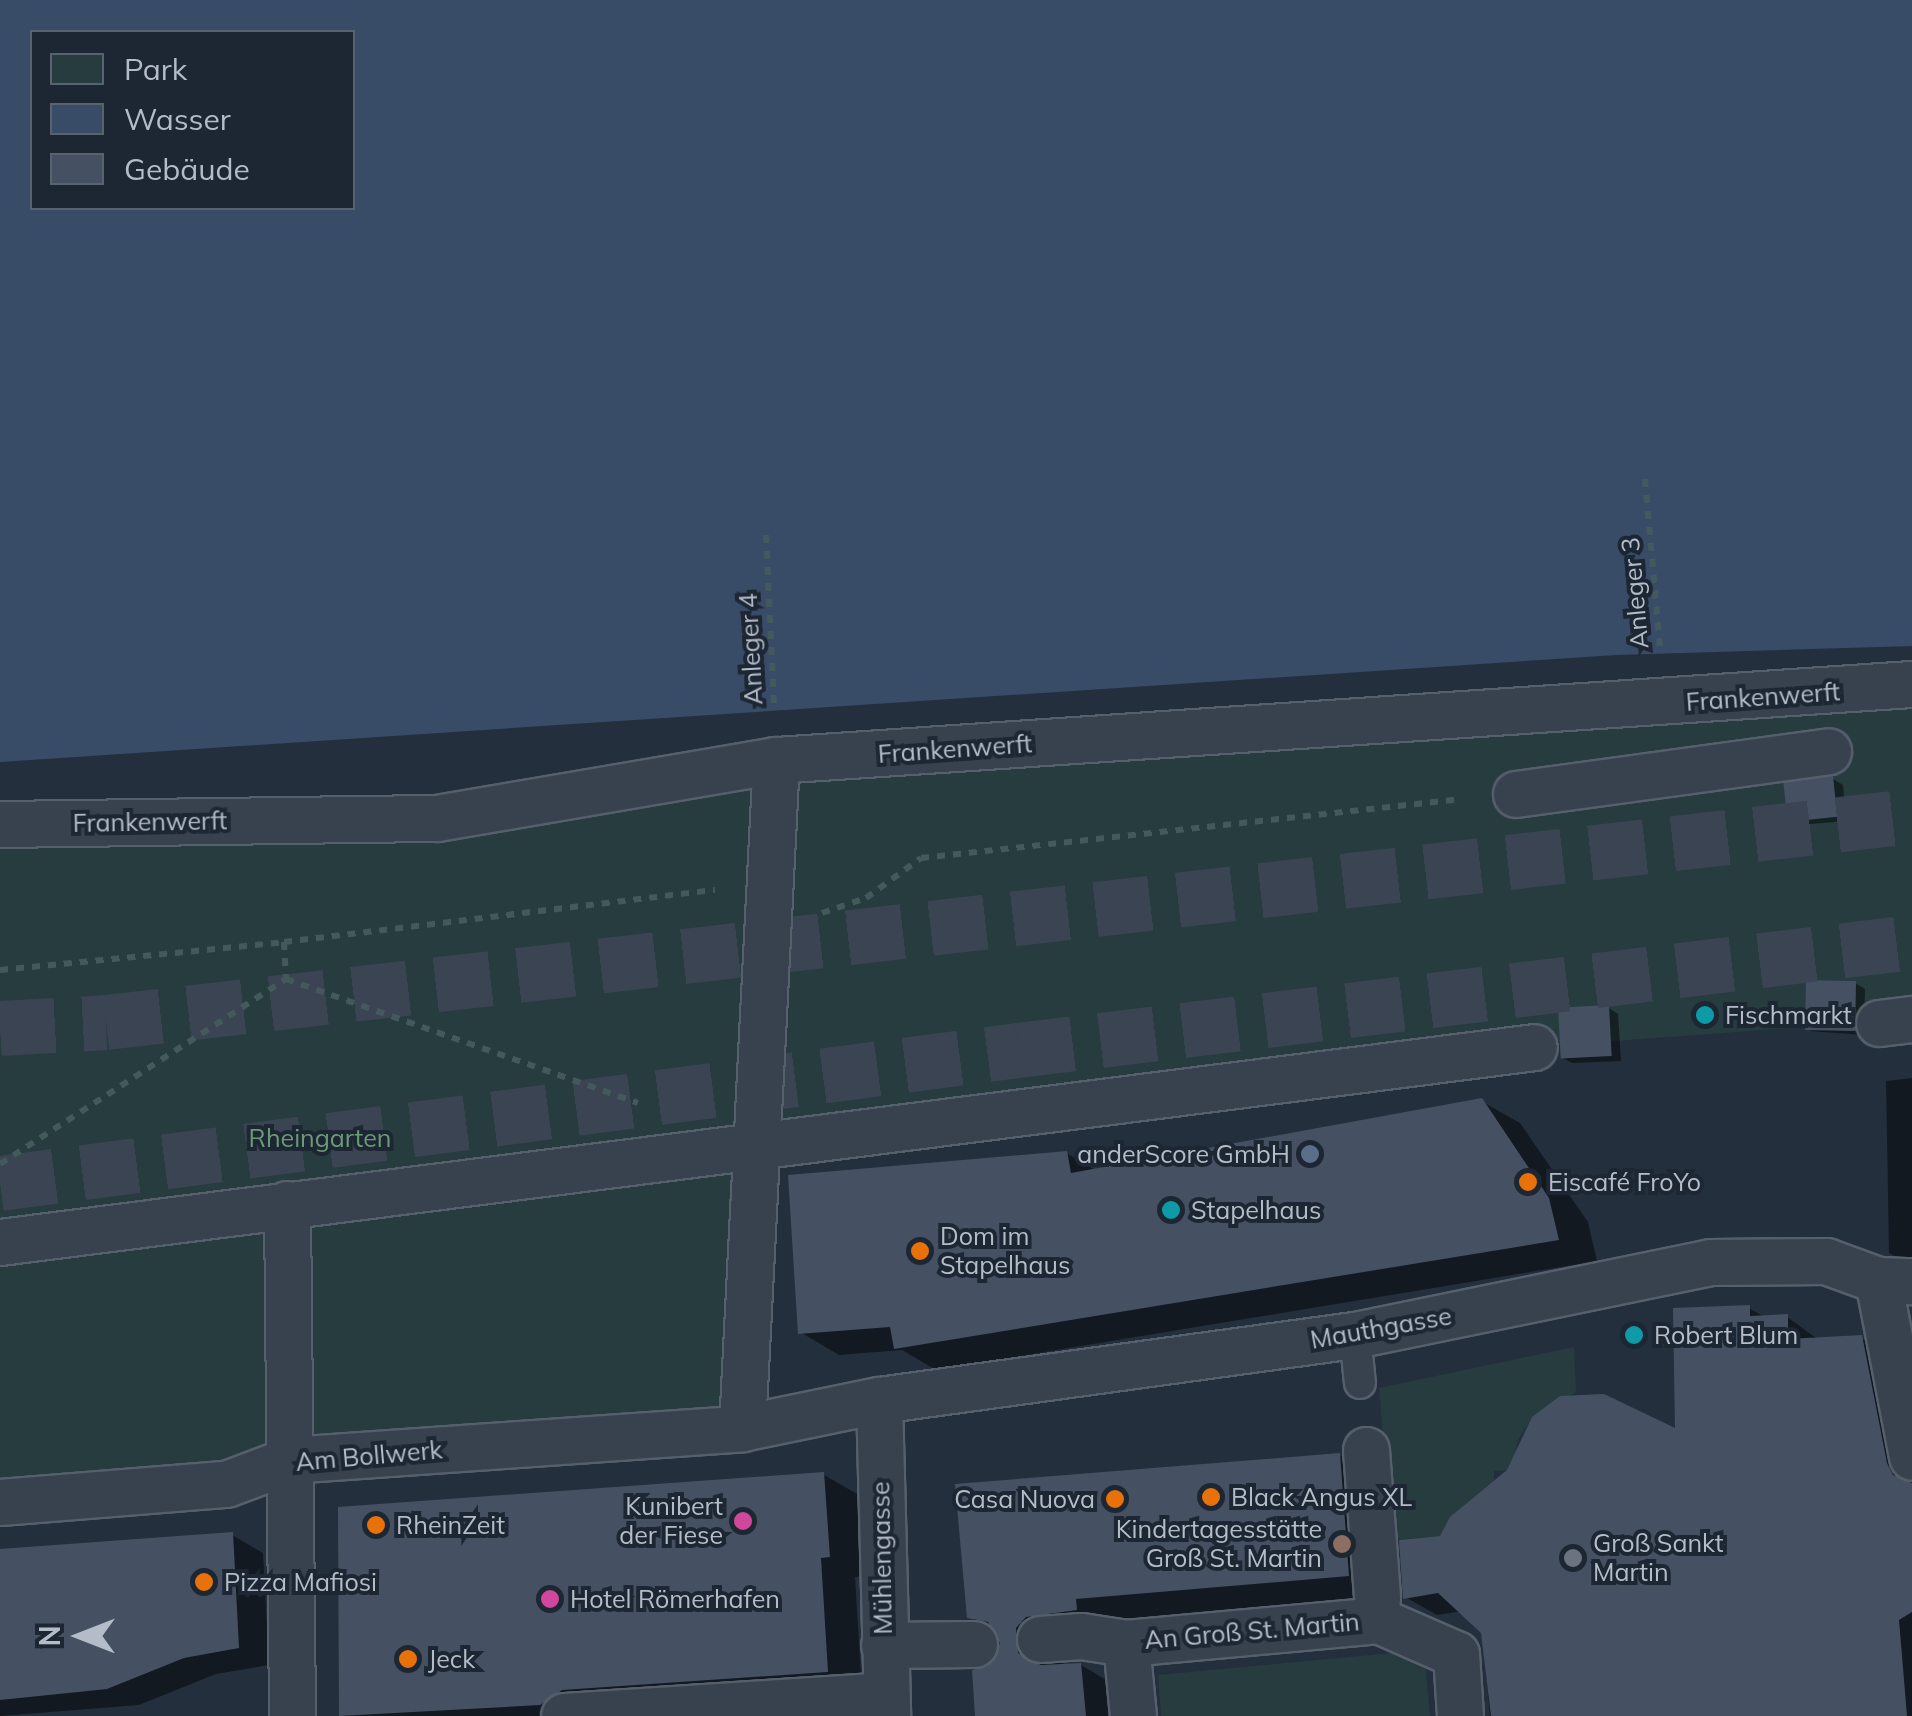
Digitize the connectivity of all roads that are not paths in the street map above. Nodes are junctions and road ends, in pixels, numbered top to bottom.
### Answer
1 (1912, 684) edge
2 (1828, 752) dead end
3 (776, 760) junction
4 (1494, 796) road end
5 (0, 824) edge
6 (1534, 1047) dead end
7 (753, 1142) junction
8 (287, 1204) junction
9 (0, 1242) edge
10 (1895, 1280) edge
11 (1355, 1335) junction
12 (1360, 1383) dead end
13 (878, 1400) junction
14 (742, 1428) junction
15 (1366, 1450) dead end
16 (1912, 1457) edge
17 (290, 1460) junction
18 (0, 1502) edge
19 (1378, 1609) junction
20 (1040, 1639) dead end
21 (1126, 1643) junction
22 (974, 1644) dead end
23 (884, 1645) junction
24 (886, 1706) edge
25 (292, 1716) edge
26 (564, 1716) edge
27 (1133, 1716) edge
28 (1460, 1716) edge

1 - 3 street, Frankenwerft
2 - 4 street
3 - 5 street, Frankenwerft
3 - 7 street
6 - 7 street
7 - 8 street
7 - 14 street
8 - 9 street
8 - 17 street
10 - 11 street, Mauthgasse
10 - 16 street
11 - 12 lane
11 - 13 street, Mauthgasse
13 - 14 street, Am Bollwerk
13 - 23 street, Mühlengasse
14 - 17 street, Am Bollwerk
15 - 19 street, An Groß St. Martin
17 - 18 street, Am Bollwerk
17 - 25 street
19 - 21 street, An Groß St. Martin
19 - 28 street, An Groß St. Martin
20 - 21 street, An Groß St. Martin
21 - 27 street, An Groß St. Martin
22 - 23 street
23 - 24 street, Mühlengasse
24 - 26 street

